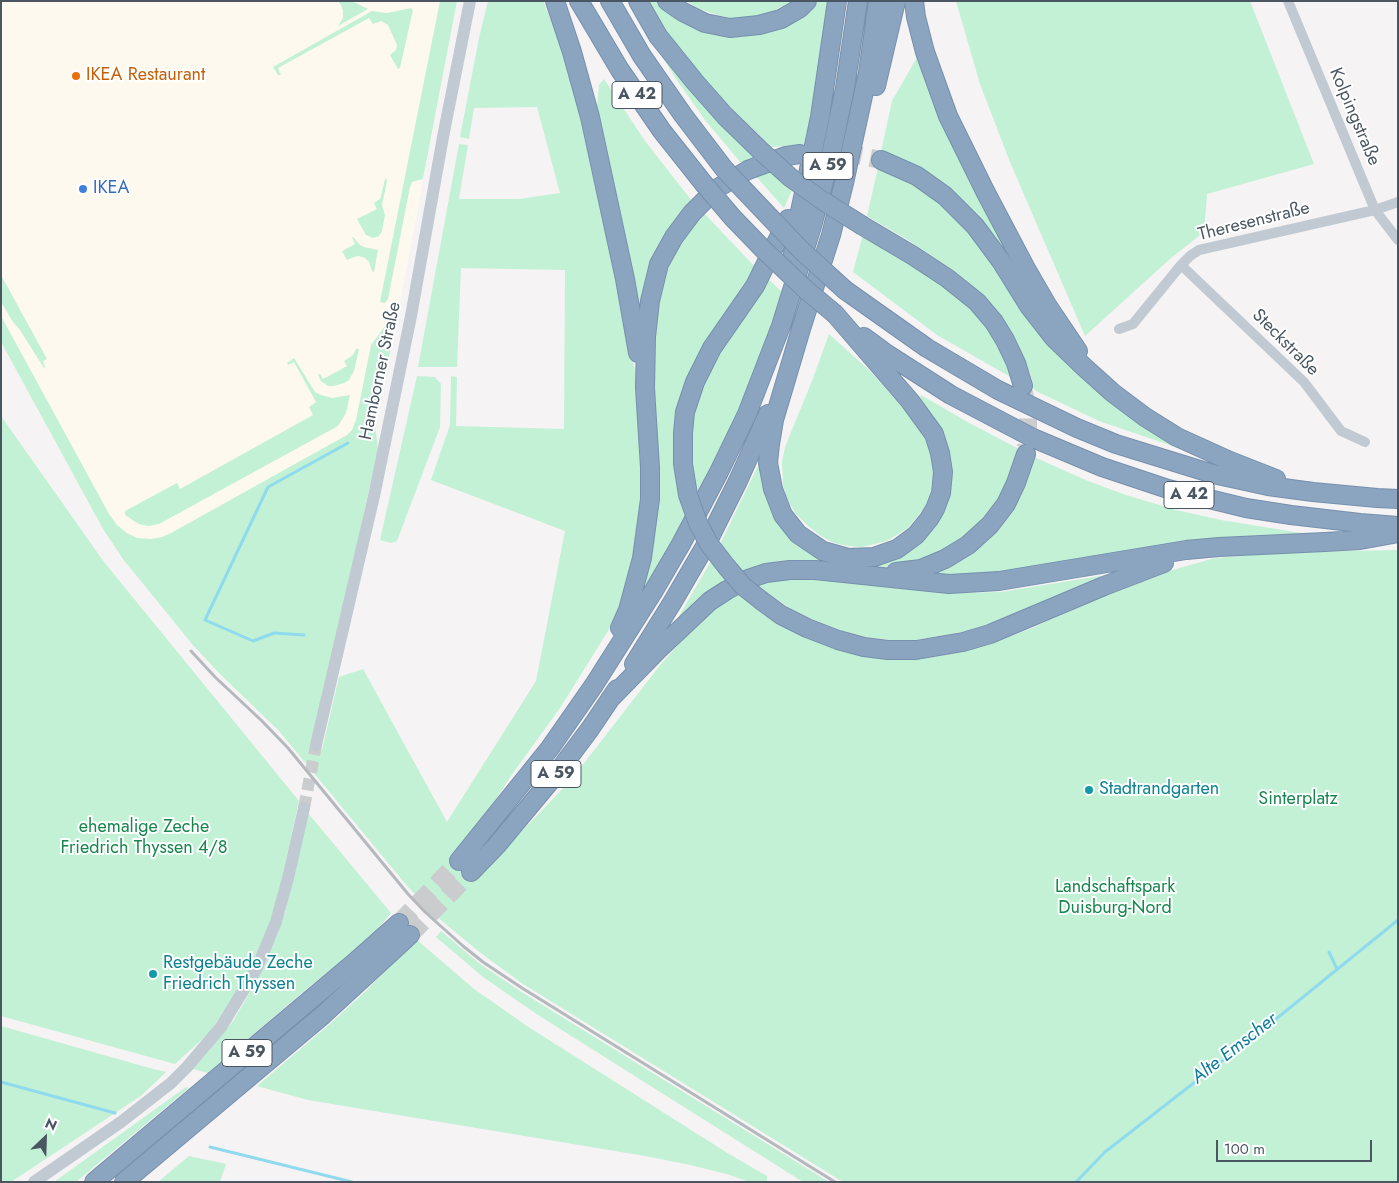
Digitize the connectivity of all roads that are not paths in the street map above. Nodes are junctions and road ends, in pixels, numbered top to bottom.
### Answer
1 (470, 1) edge
2 (555, 1) edge
3 (579, 1) edge
4 (610, 1) edge
5 (638, 1) edge
6 (667, 1) edge
7 (807, 1) edge
8 (837, 1) edge
9 (858, 1) edge
10 (878, 1) edge
11 (896, 1) edge
12 (914, 1) edge
13 (1288, 1) edge
14 (800, 154) tunnel mouth
15 (881, 160) tunnel mouth
16 (807, 175) junction
17 (844, 183) junction
18 (1398, 202) edge
19 (1375, 210) junction
20 (1398, 240) edge
21 (1181, 266) junction
22 (835, 314) junction
23 (781, 326) junction
24 (800, 329) junction
25 (1119, 329) dead end
26 (1023, 386) tunnel mouth
27 (645, 388) junction
28 (1113, 393) junction
29 (1365, 442) dead end
30 (1026, 454) tunnel mouth
31 (1313, 492) junction
32 (1398, 499) edge
33 (1398, 526) edge
34 (1398, 533) edge
35 (1219, 547) junction
36 (869, 575) junction
37 (594, 685) junction
38 (610, 699) junction
39 (316, 745) tunnel mouth
40 (304, 808) tunnel mouth
41 (34, 1182) edge
42 (94, 1182) edge
43 (124, 1182) edge

1 - 39 street, Hamborner Straße
2 - 27 highway
3 - 22 highway, A 42, bridge
4 - 31 highway, A 42, bridge
5 - 26 highway, bridge
6 - 7 highway
8 - 16 highway
9 - 23 highway, A 59
10 - 17 highway, A 59
11 - 17 highway
12 - 28 highway
13 - 19 street, Kolpingstraße
14 - 27 highway
15 - 28 highway
16 - 23 highway
16 - 35 highway, bridge
17 - 24 highway, A 59
18 - 19 street, Theresenstraße
19 - 20 street, Kolpingstraße
19 - 21 street, Theresenstraße
21 - 25 street, Theresenstraße
21 - 29 street, Steckstraße
22 - 24 highway
22 - 33 highway, A 42
23 - 37 highway, A 59
24 - 38 highway, A 59
27 - 37 highway
28 - 31 highway
30 - 36 highway
31 - 32 highway, A 42
34 - 35 highway
35 - 36 highway
36 - 38 highway
37 - 38 highway, A 59
40 - 41 street
42 - 43 highway, A 59

